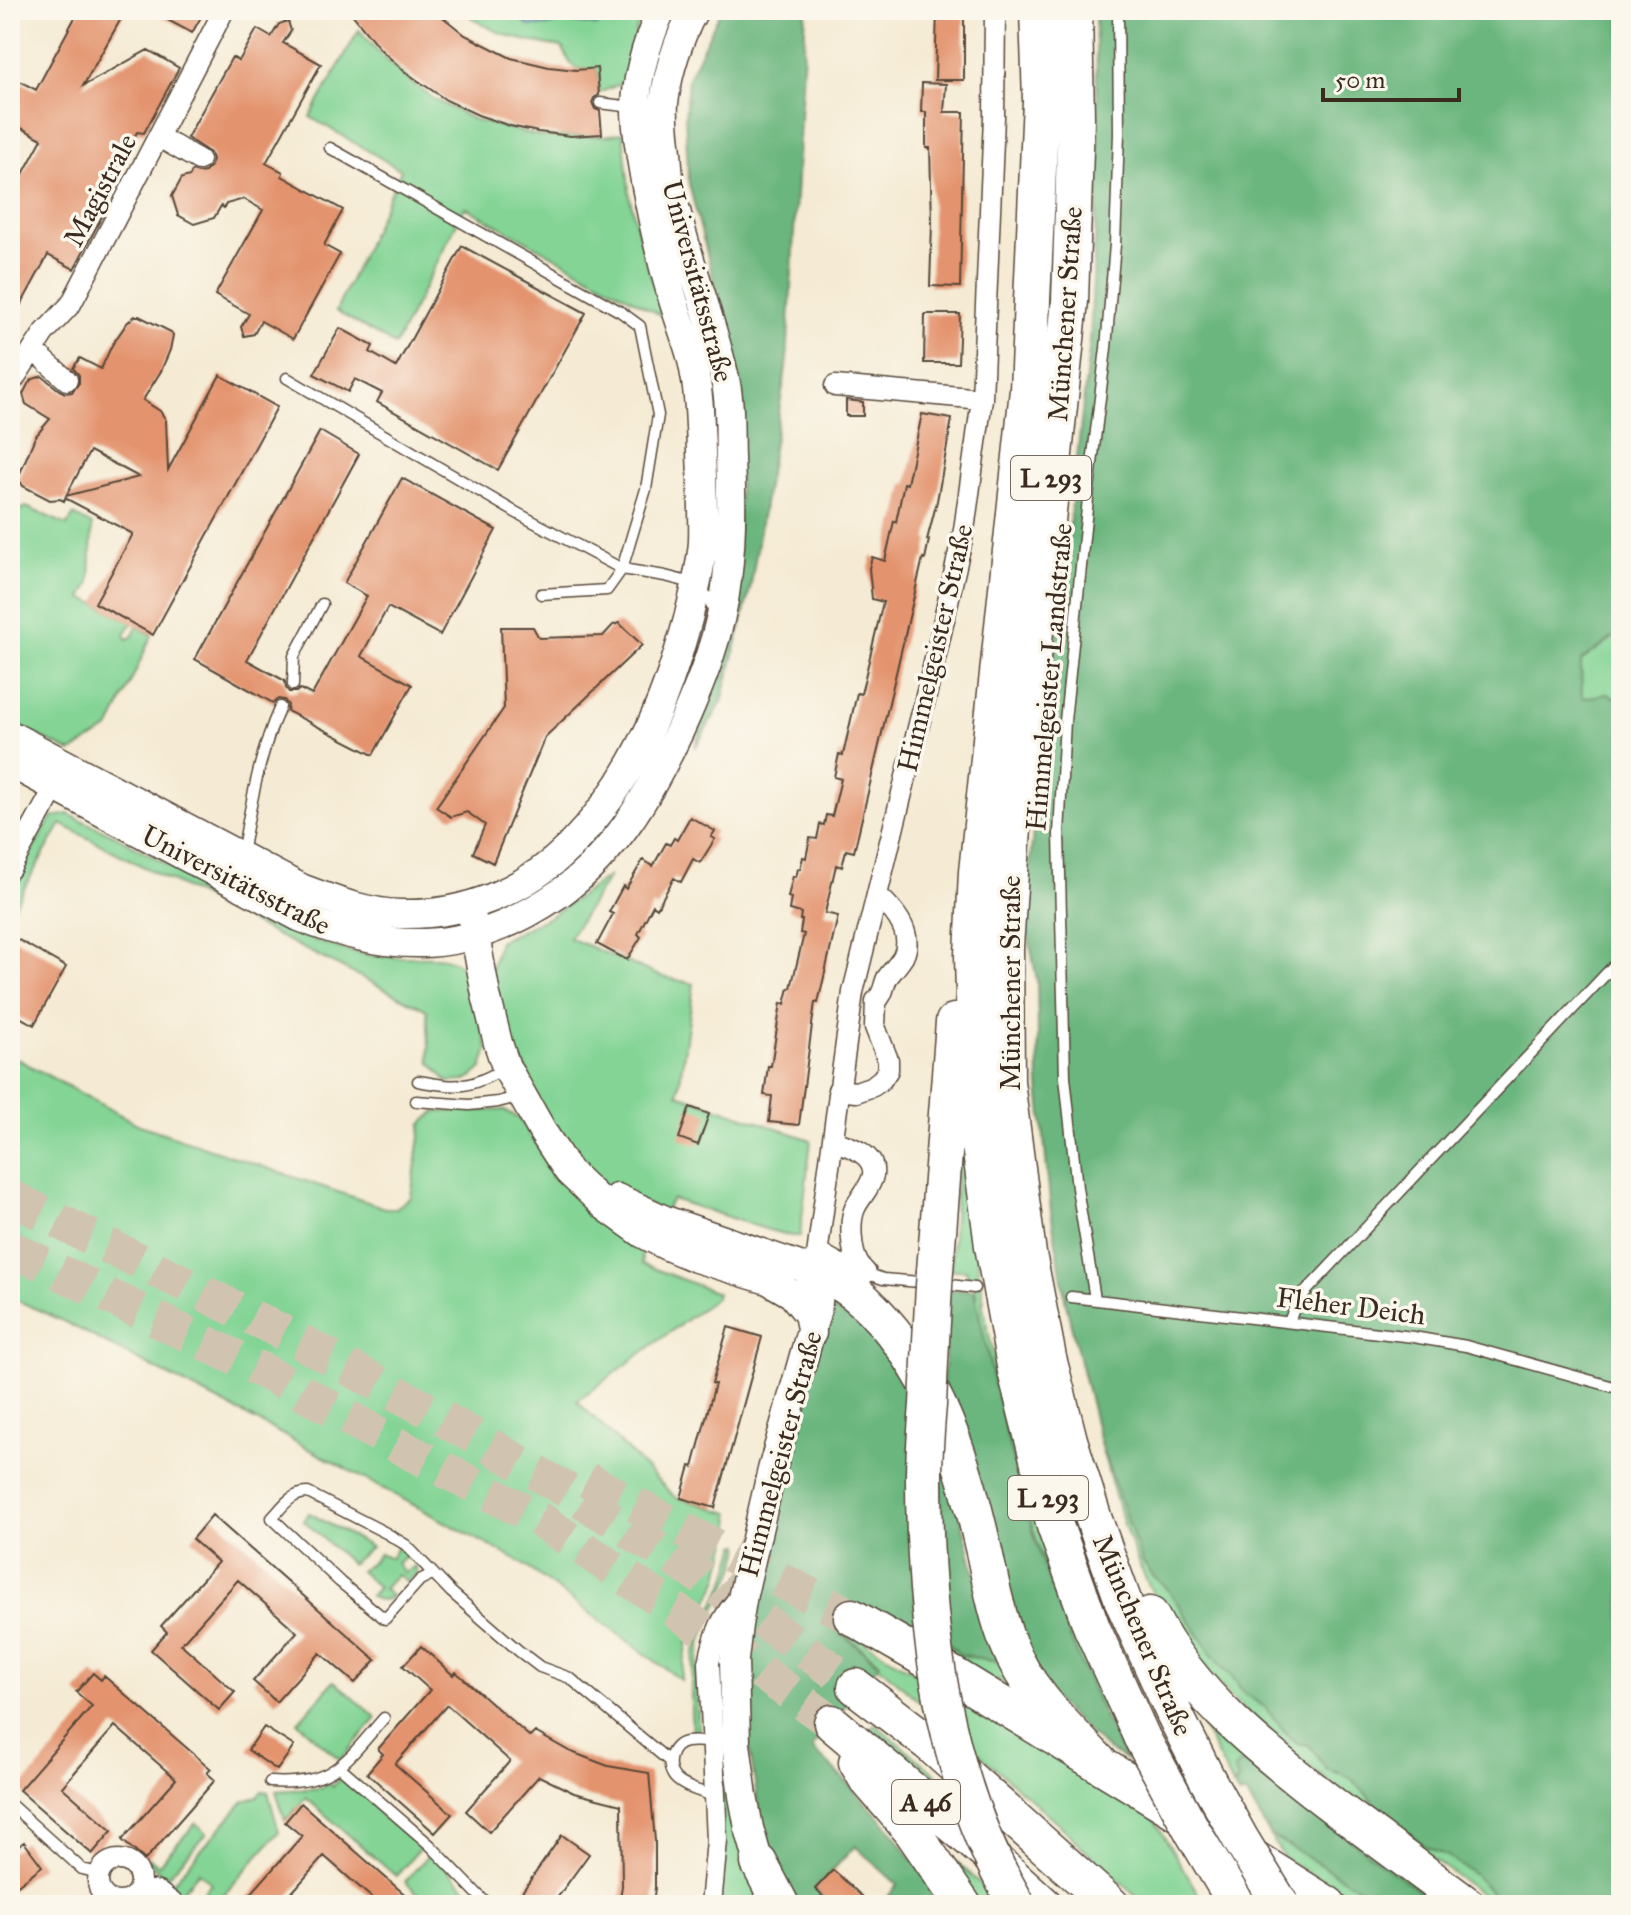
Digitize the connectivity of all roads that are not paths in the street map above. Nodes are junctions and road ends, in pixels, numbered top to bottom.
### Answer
1 (224, 10) edge
2 (661, 10) edge
3 (694, 10) edge
4 (995, 10) edge
5 (1038, 10) edge
6 (1074, 10) edge
7 (1118, 10) edge
8 (600, 103) dead end
9 (654, 109) junction
10 (159, 137) junction
11 (330, 148) dead end
12 (199, 160) dead end
13 (33, 342) junction
14 (287, 378) dead end
15 (67, 380) dead end
16 (10, 385) edge
17 (835, 386) dead end
18 (982, 399) junction
19 (622, 569) junction
20 (712, 574) junction
21 (541, 594) dead end
22 (322, 604) dead end
23 (719, 621) junction
24 (293, 685) dead end
25 (280, 707) dead end
26 (10, 735) edge
27 (10, 763) edge
28 (61, 775) junction
29 (241, 856) junction
30 (10, 869) edge
31 (977, 872) junction
32 (266, 885) junction
33 (877, 895) junction
34 (469, 906) junction
35 (476, 935) junction
36 (1621, 958) edge
37 (861, 959) junction
38 (886, 981) junction
39 (853, 992) junction
40 (876, 1001) junction
41 (506, 1067) junction
42 (418, 1081) dead end
43 (838, 1090) junction
44 (522, 1095) junction
45 (416, 1101) dead end
46 (544, 1134) junction
47 (834, 1141) junction
48 (814, 1258) junction
49 (866, 1273) junction
50 (935, 1280) junction
51 (777, 1284) junction
52 (974, 1288) dead end
53 (1071, 1297) dead end
54 (1095, 1299) junction
55 (1289, 1322) junction
56 (812, 1333) junction
57 (1621, 1389) edge
58 (1094, 1520) junction
59 (432, 1574) junction
60 (743, 1594) junction
61 (852, 1617) tunnel mouth
62 (856, 1687) tunnel mouth
63 (384, 1718) dead end
64 (712, 1742) junction
65 (669, 1761) junction
66 (1100, 1763) junction
67 (340, 1767) junction
68 (270, 1782) dead end
69 (716, 1797) junction
70 (10, 1804) edge
71 (759, 1863) joint
72 (99, 1873) junction
73 (139, 1888) junction
74 (175, 1905) edge
75 (488, 1905) edge
76 (711, 1905) edge
77 (781, 1905) edge
78 (963, 1905) edge
79 (1017, 1905) edge
80 (1044, 1905) edge
81 (1111, 1905) edge
82 (1237, 1905) edge
83 (1281, 1905) edge
84 (1328, 1905) edge
85 (1467, 1905) edge

1 - 10 street, Magistrale
2 - 9 street, Universitätsstraße
3 - 9 street, Universitätsstraße
4 - 18 street, Himmelgeister Straße
5 - 31 highway, Münchener Straße / L 293
6 - 58 highway, Münchener Straße / L 293
7 - 54 lane, Himmelgeister Landstraße
8 - 9 lane
9 - 20 street, Universitätsstraße
9 - 20 street, Universitätsstraße
10 - 12 street
10 - 13 street, Magistrale
11 - 19 lane
13 - 15 street
13 - 16 street, Magistrale
14 - 19 lane
17 - 18 street
18 - 33 street, Himmelgeister Straße
19 - 20 lane
19 - 21 lane
20 - 23 lane
20 - 23 street, Universitätsstraße
20 - 34 street, Universitätsstraße
22 - 24 lane
23 - 35 street, Universitätsstraße
25 - 29 lane
26 - 28 street, Universitätsstraße
27 - 28 street, Universitätsstraße
28 - 29 street, Universitätsstraße
28 - 30 street
28 - 32 street, Universitätsstraße
29 - 32 street, Universitätsstraße
31 - 50 highway
31 - 82 highway, Münchener Straße / L 293, bridge
32 - 34 street, Universitätsstraße
32 - 35 street, Universitätsstraße
33 - 37 street, Himmelgeister Straße
33 - 38 street
34 - 35 street
35 - 41 street
36 - 55 lane
37 - 38 street
37 - 39 street, Himmelgeister Straße
38 - 40 street
39 - 40 street
39 - 43 street, Himmelgeister Straße
40 - 43 street
41 - 42 lane
41 - 44 street
43 - 47 street, Himmelgeister Straße
44 - 45 lane
44 - 46 street
46 - 48 street
46 - 51 street
47 - 48 street, Himmelgeister Straße
47 - 49 street
48 - 49 lane
48 - 51 street
48 - 56 street, Himmelgeister Straße
48 - 66 highway
49 - 50 lane
50 - 52 lane
50 - 79 highway, bridge
51 - 56 street
53 - 54 lane, Fleher Deich
54 - 55 lane, Fleher Deich
55 - 57 lane, Fleher Deich
56 - 60 street, Himmelgeister Straße
58 - 83 highway, Münchener Straße / L 293, bridge
58 - 85 highway
59 - 59 lane
59 - 65 lane
60 - 64 street, Himmelgeister Straße
60 - 71 street
61 - 66 highway
62 - 81 highway, A 46
63 - 67 lane
64 - 65 lane
64 - 69 street, Himmelgeister Straße
65 - 69 lane
66 - 84 highway
67 - 68 lane
67 - 75 lane
69 - 76 street, Himmelgeister Straße
70 - 72 lane
71 - 77 highway
72 - 73 street
72 - 73 street
73 - 74 street
78 - 80 highway, A 46

